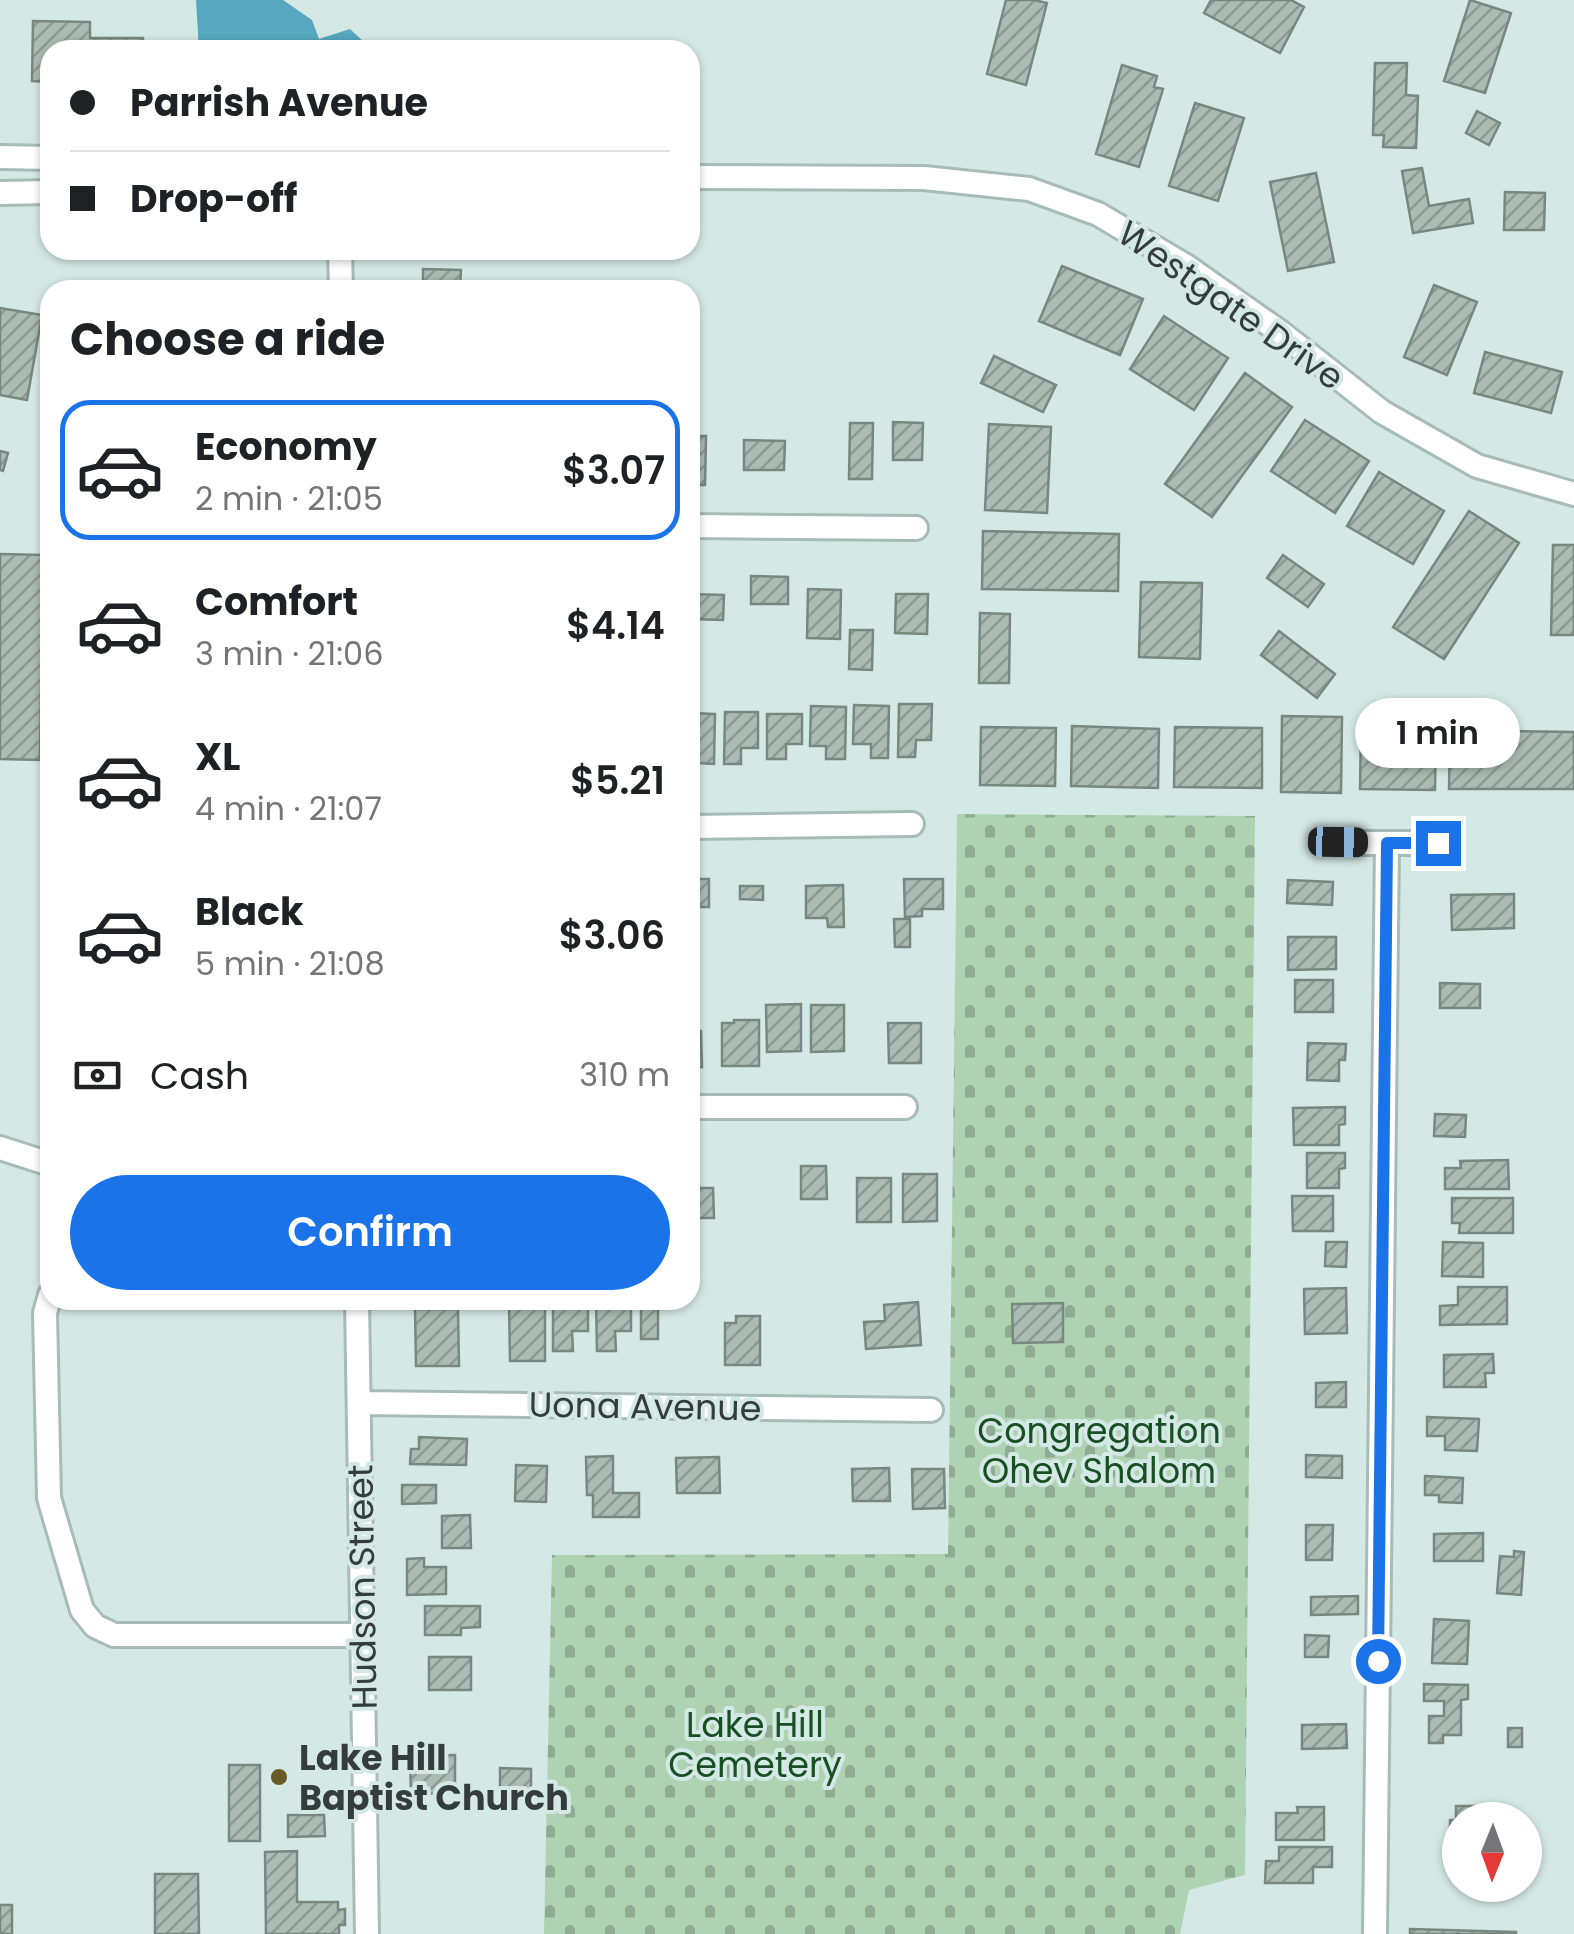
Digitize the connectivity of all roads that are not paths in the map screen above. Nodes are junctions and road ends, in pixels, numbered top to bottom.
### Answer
1 (0, 157) edge
2 (40, 158) edge
3 (700, 177) edge
4 (40, 192) edge
5 (0, 194) edge
6 (1574, 494) edge
7 (700, 526) edge
8 (916, 528) dead end
9 (912, 824) dead end
10 (700, 827) edge
11 (1338, 842) dead end
12 (1387, 843) junction
13 (1438, 843) dead end
14 (700, 1107) edge
15 (905, 1107) dead end
16 (0, 1148) edge
17 (40, 1161) edge
18 (45, 1310) edge
19 (357, 1310) edge
20 (360, 1403) junction
21 (931, 1410) dead end
22 (362, 1635) junction
23 (367, 1934) edge
24 (1375, 1934) edge

1 - 2 street
3 - 6 street, Westgate Drive
4 - 5 street
7 - 8 street
9 - 10 street
11 - 12 street
12 - 13 street
12 - 24 street
14 - 15 street
16 - 17 street
18 - 22 street
19 - 20 street, Hudson Street
20 - 21 street, Uona Avenue
20 - 22 street, Hudson Street
22 - 23 street, Hudson Street

